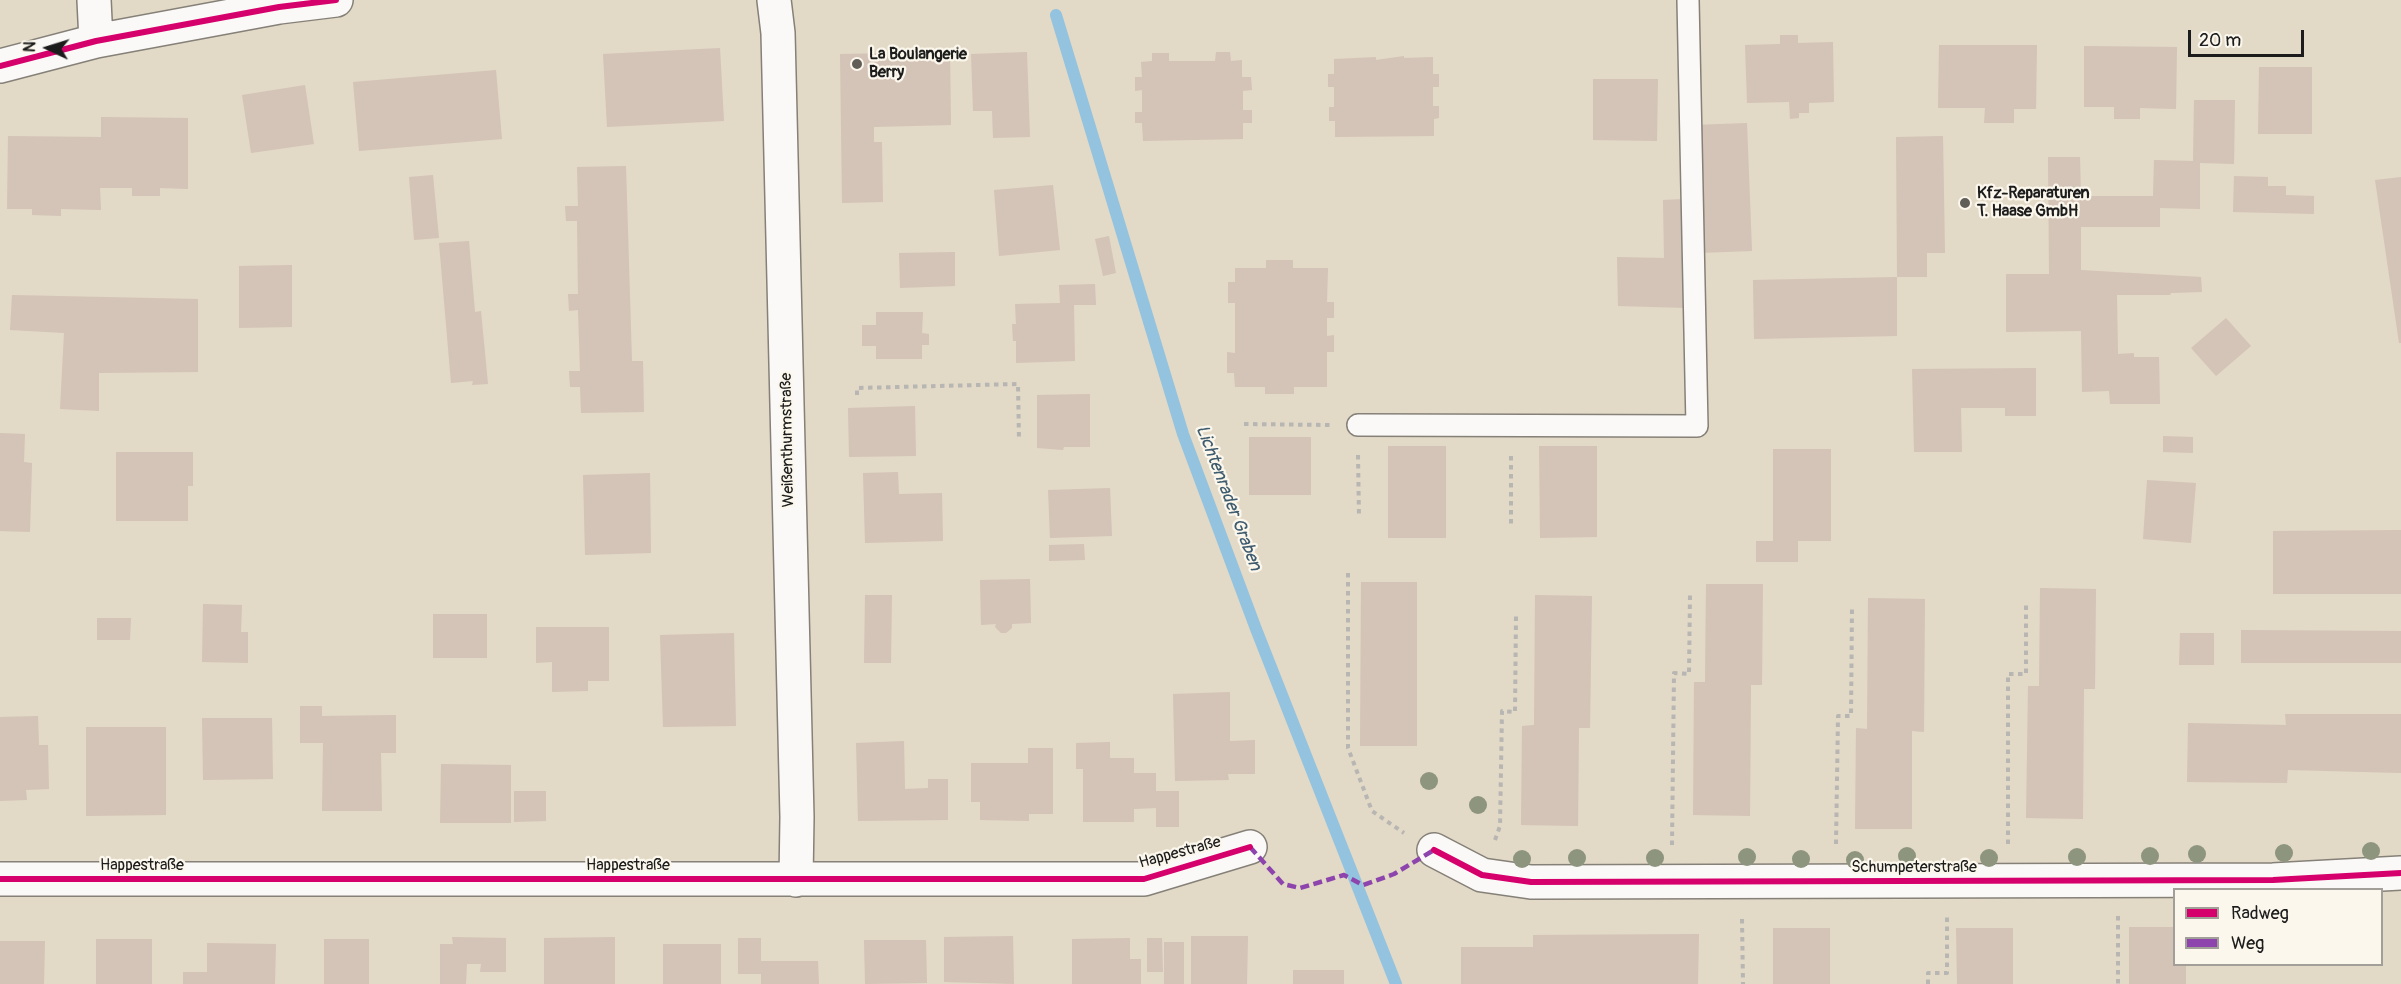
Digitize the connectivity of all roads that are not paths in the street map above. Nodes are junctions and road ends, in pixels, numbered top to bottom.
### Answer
1 (94, 0) edge
2 (336, 0) edge
3 (774, 0) edge
4 (1688, 0) edge
5 (96, 41) junction
6 (0, 66) edge
7 (1358, 425) road end
8 (1250, 847) dead end
9 (1434, 850) road end
10 (2401, 873) edge
11 (0, 879) edge
12 (796, 880) junction

1 - 5 street
2 - 5 street
3 - 12 street, Weißenthurmstraße
4 - 7 lane
5 - 6 street
8 - 12 street, Happestraße
9 - 10 street, Schumpeterstraße
11 - 12 street, Happestraße

